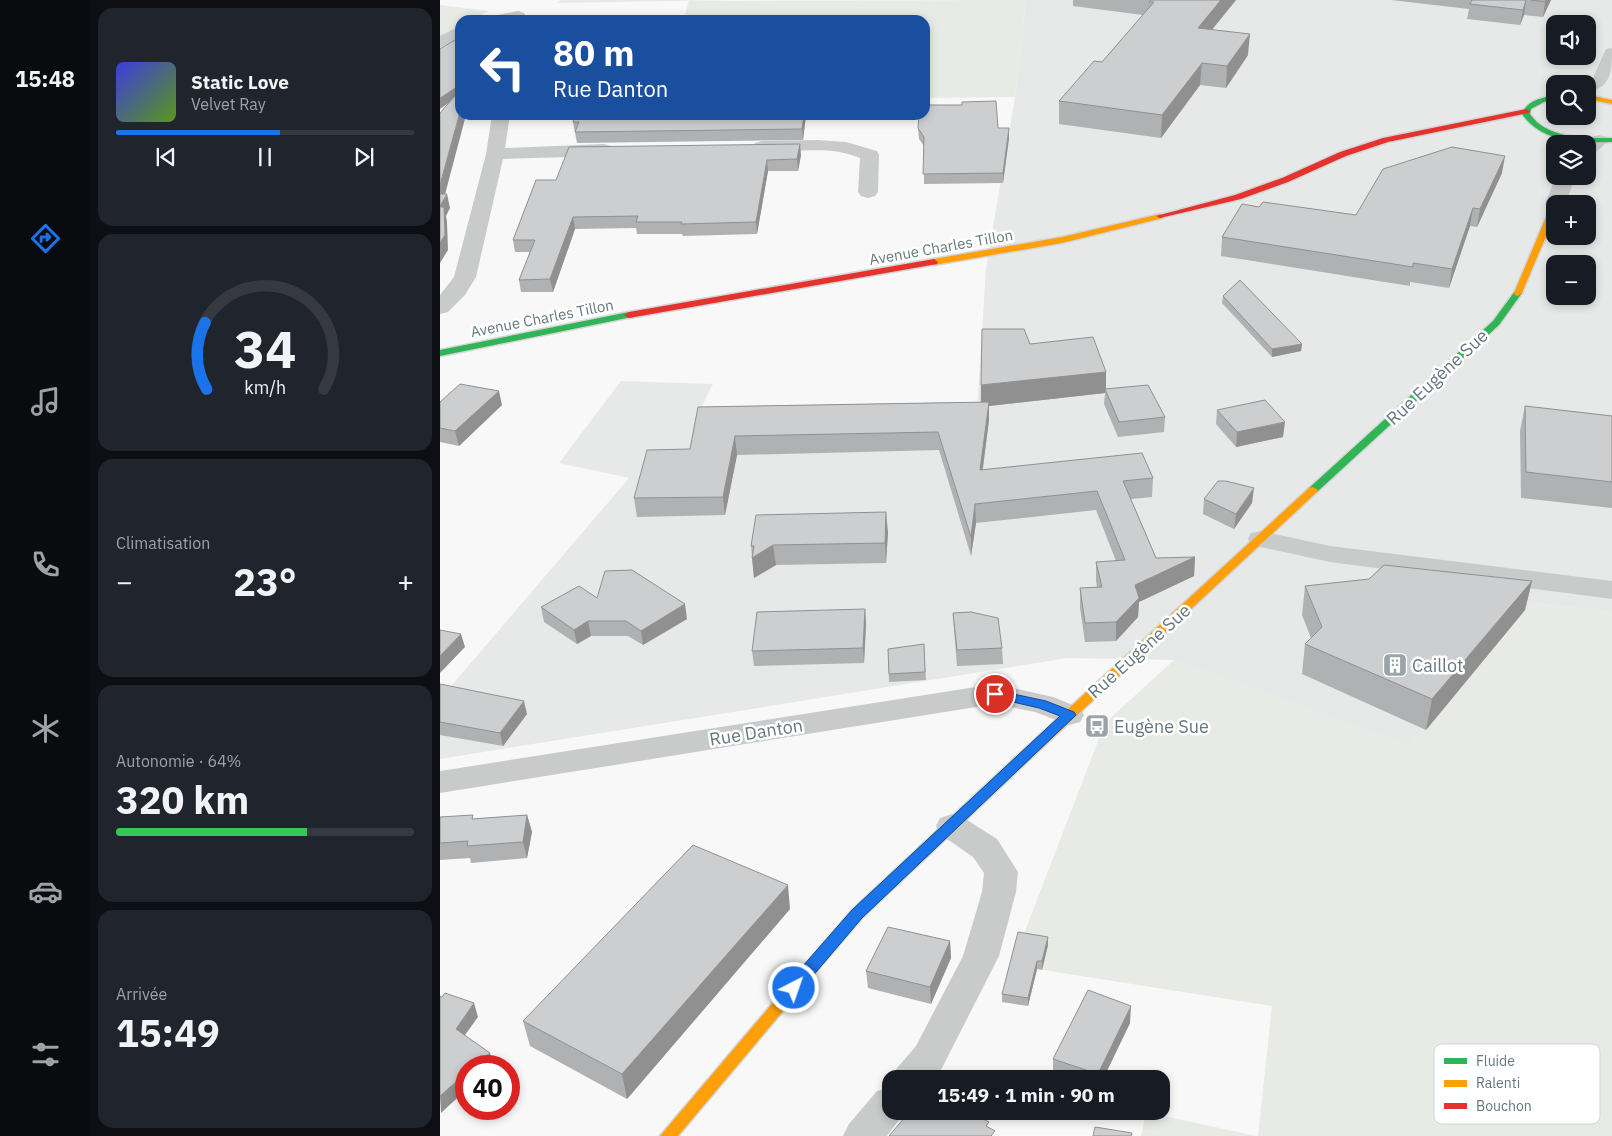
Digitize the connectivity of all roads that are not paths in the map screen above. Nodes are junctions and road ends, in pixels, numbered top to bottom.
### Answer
1 (455, 34) edge
2 (440, 43) edge
3 (1612, 53) edge
4 (1596, 81) edge
5 (1596, 86) edge
6 (1612, 98) edge
7 (1546, 99) edge
8 (1596, 99) edge
9 (1612, 102) edge
10 (1526, 111) junction
11 (500, 120) edge
12 (1536, 126) junction
13 (1437, 130) junction
14 (1551, 135) edge
15 (742, 147) edge
16 (622, 149) edge
17 (495, 154) junction
18 (868, 192) dead end
19 (1546, 226) edge
20 (440, 307) edge
21 (440, 353) edge
22 (1261, 539) junction
23 (1612, 590) edge
24 (1069, 715) junction
25 (440, 782) edge
26 (952, 826) junction
27 (918, 1070) edge
28 (882, 1114) edge
29 (668, 1136) edge
30 (863, 1136) edge

1 - 2 street
3 - 4 street
5 - 6 street
7 - 10 street, Avenue Charles Tillon
8 - 9 street
10 - 12 street
10 - 13 street, Avenue Charles Tillon
11 - 17 street
12 - 13 street, Avenue Charles Tillon
12 - 14 street
13 - 21 street, Avenue Charles Tillon
15 - 18 street
16 - 17 street
17 - 20 street
19 - 22 street, Rue Eugène Sue
22 - 23 street
22 - 24 street, Rue Eugène Sue
24 - 25 street, Rue Danton
24 - 26 street, Rue Eugène Sue
26 - 27 street
26 - 29 street, Rue Eugène Sue
28 - 30 street

